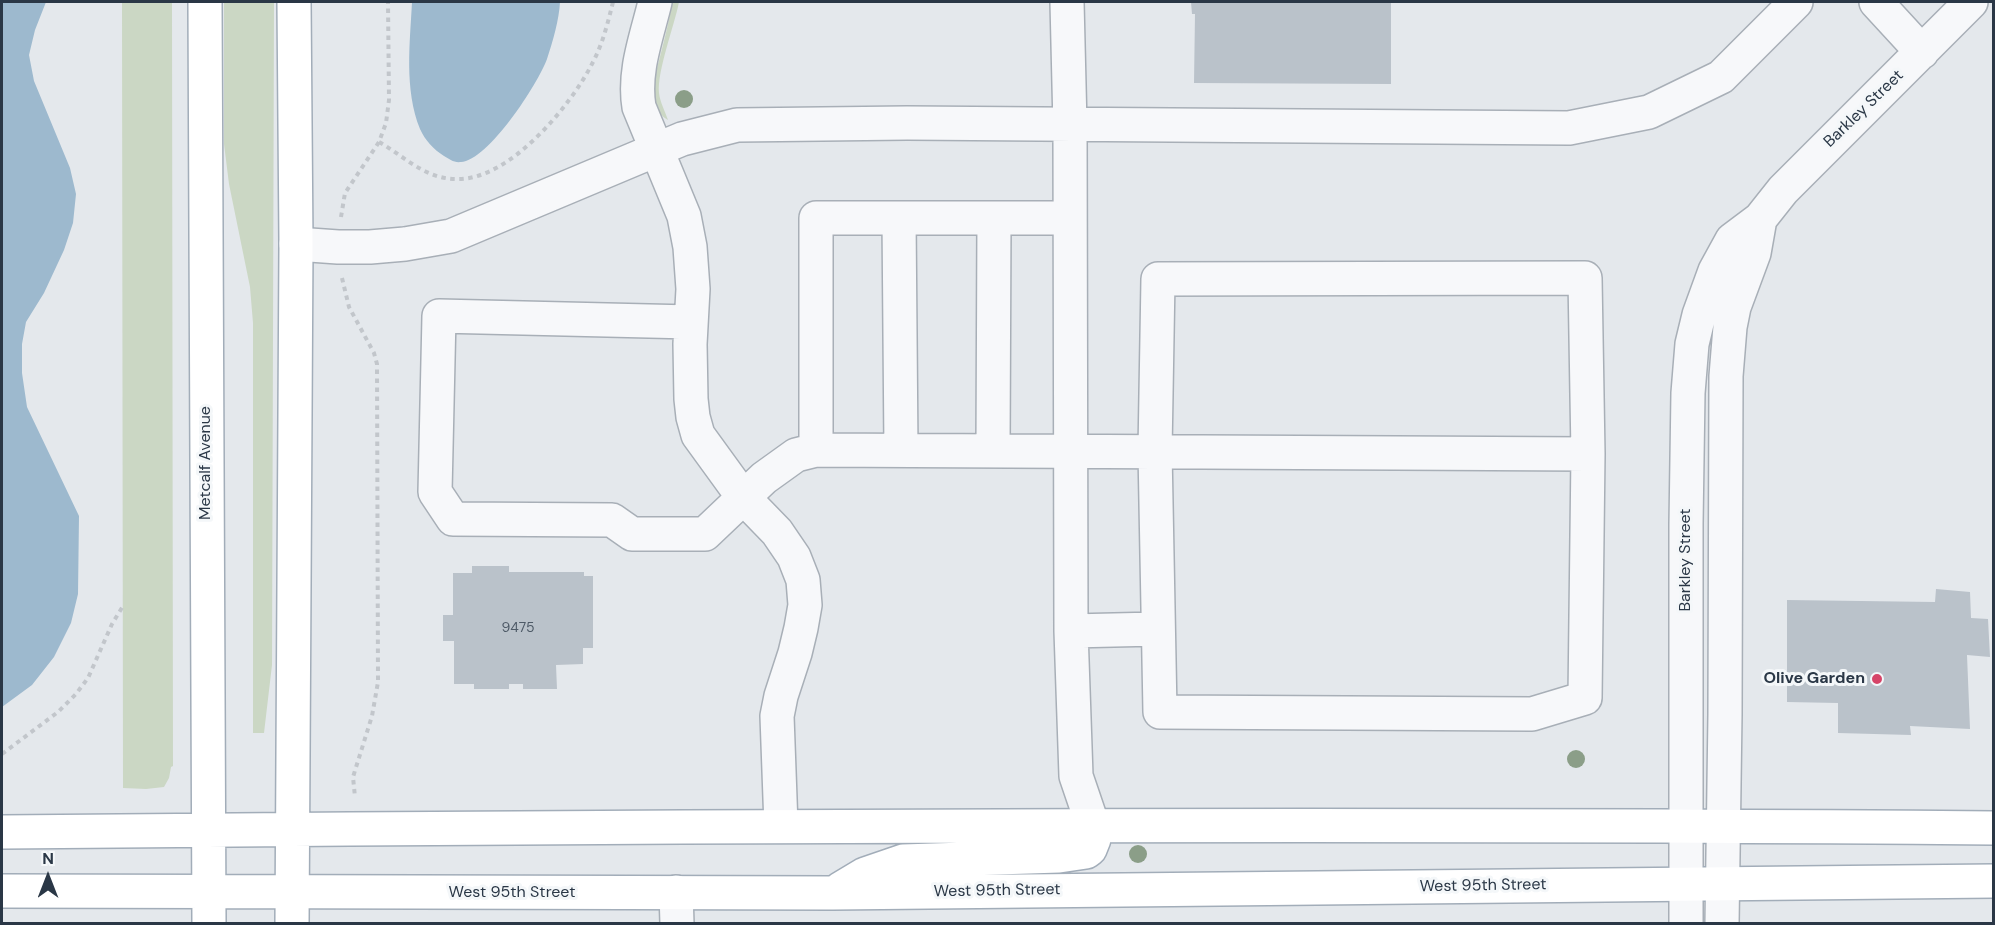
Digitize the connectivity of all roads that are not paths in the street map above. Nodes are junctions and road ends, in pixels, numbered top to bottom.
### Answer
1 (206, 2) edge
2 (294, 2) edge
3 (655, 2) edge
4 (1068, 2) edge
5 (1796, 2) edge
6 (1876, 2) edge
7 (1971, 2) edge
8 (1922, 52) junction
9 (1070, 126) junction
10 (656, 150) junction
11 (899, 218) junction
12 (994, 218) junction
13 (1070, 218) junction
14 (1760, 219) junction
15 (296, 244) junction
16 (691, 322) junction
17 (816, 450) junction
18 (901, 450) junction
19 (993, 450) junction
20 (1070, 451) junction
21 (1155, 451) junction
22 (1588, 454) junction
23 (743, 497) junction
24 (1157, 629) junction
25 (1071, 631) junction
26 (1686, 825) junction
27 (781, 826) junction
28 (1093, 826) junction
29 (1724, 826) junction
30 (1994, 828) edge
31 (292, 829) junction
32 (208, 830) junction
33 (2, 832) edge
34 (1994, 881) edge
35 (1686, 884) junction
36 (1723, 884) junction
37 (2, 891) edge
38 (209, 891) junction
39 (292, 891) junction
40 (833, 893) junction
41 (676, 908) edge
42 (209, 924) edge
43 (292, 924) edge
44 (1686, 924) edge
45 (1722, 924) edge

1 - 32 main road, Metcalf Avenue
2 - 15 main road
3 - 10 street
4 - 9 street
5 - 9 street
6 - 8 street
7 - 8 street, Barkley Street
8 - 14 street, Barkley Street
9 - 10 street
9 - 13 street
10 - 15 street
10 - 16 street
11 - 12 street
11 - 17 street
11 - 18 street
12 - 13 street
12 - 19 street
13 - 20 street
14 - 26 street, Barkley Street
14 - 29 street
15 - 31 main road
16 - 23 street
16 - 23 street
17 - 18 street
17 - 23 street
18 - 19 street
19 - 20 street
20 - 21 street
20 - 25 street
21 - 22 street
21 - 22 street
21 - 24 street
22 - 24 street
23 - 27 street
24 - 25 street
25 - 28 street
26 - 28 main road
26 - 29 main road
26 - 35 street, Barkley Street
27 - 28 main road
27 - 31 main road
28 - 40 main road
29 - 30 main road
29 - 36 street
31 - 32 main road
31 - 39 main road
32 - 33 main road
32 - 38 main road, Metcalf Avenue
34 - 36 main road, West 95th Street
35 - 36 main road, West 95th Street
35 - 40 main road, West 95th Street
35 - 44 street, Barkley Street
36 - 45 street
37 - 38 main road, West 95th Street
38 - 39 main road, West 95th Street
38 - 42 main road, Metcalf Avenue
39 - 41 main road, West 95th Street
39 - 43 main road
40 - 41 main road, West 95th Street

